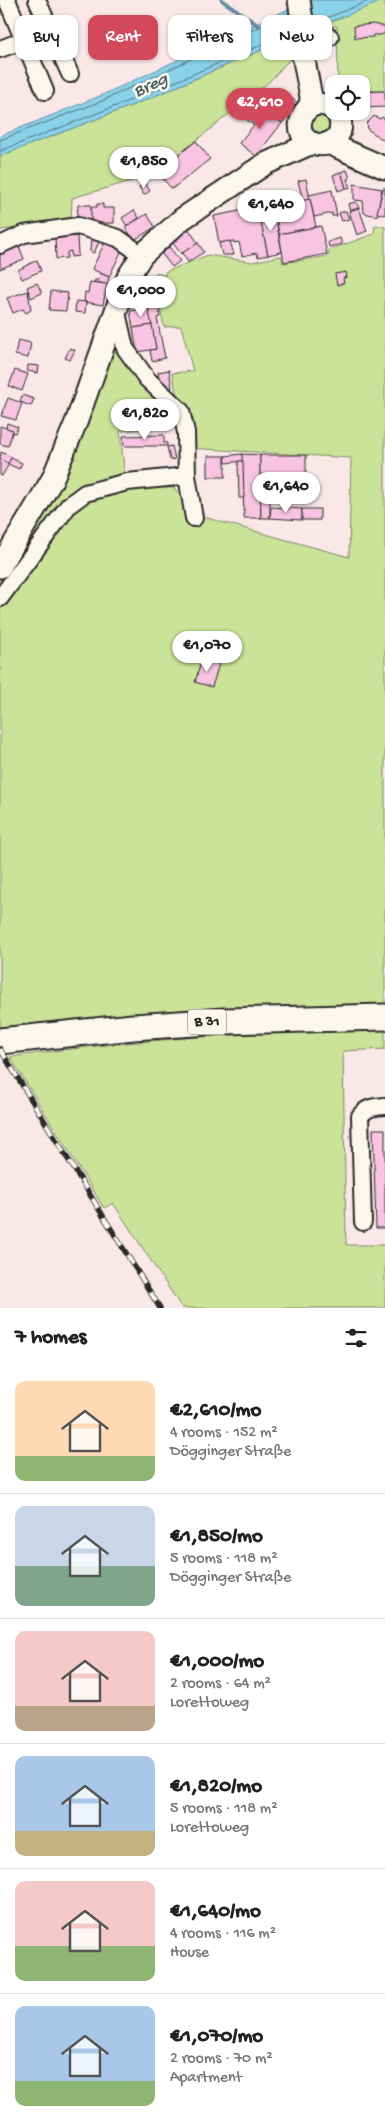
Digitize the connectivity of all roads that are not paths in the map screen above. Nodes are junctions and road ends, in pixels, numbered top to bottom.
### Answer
1 (8, 0) edge
2 (37, 0) edge
3 (300, 0) edge
4 (303, 15) edge
5 (15, 18) edge
6 (15, 43) edge
7 (0, 49) edge
8 (32, 60) edge
9 (304, 60) edge
10 (70, 74) dead end
11 (45, 91) dead end
12 (324, 122) edge
13 (385, 157) edge
14 (385, 168) edge
15 (0, 245) edge
16 (142, 254) junction
17 (116, 308) junction
18 (187, 476) junction
19 (194, 518) dead end
20 (0, 566) edge
21 (0, 598) edge
22 (385, 1016) edge
23 (0, 1041) edge
24 (385, 1106) edge
25 (363, 1222) dead end

1 - 5 street
2 - 10 street
3 - 4 main road
6 - 7 street
8 - 11 street
9 - 12 main road
12 - 13 main road
12 - 14 main road
12 - 16 main road
15 - 16 street
16 - 17 main road
17 - 18 street
17 - 20 main road
18 - 19 street
18 - 21 street
22 - 23 highway, B 31
24 - 25 street

